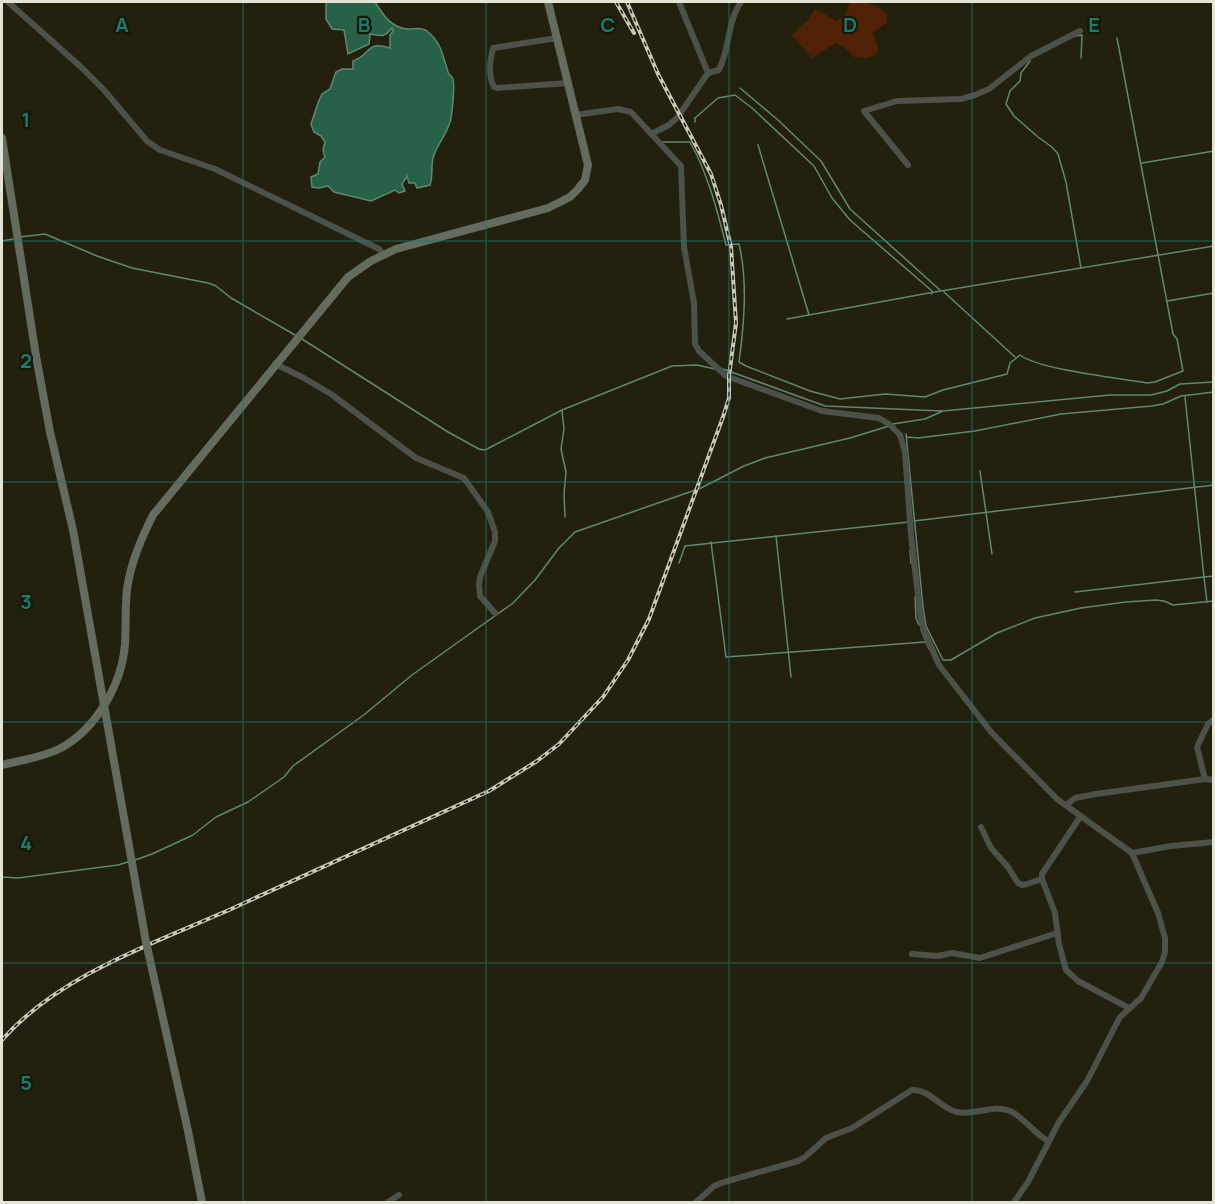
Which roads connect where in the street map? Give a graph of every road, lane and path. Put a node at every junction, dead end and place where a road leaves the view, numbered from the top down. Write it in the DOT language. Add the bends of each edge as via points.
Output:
graph roads {
  1 [pos="8,2"];
  2 [pos="548,2"];
  3 [pos="679,2"];
  4 [pos="741,2"];
  5 [pos="1080,31"];
  6 [pos="557,38"];
  7 [pos="708,73"];
  8 [pos="568,83"];
  9 [pos="575,115"];
  10 [pos="651,134"];
  11 [pos="2,138"];
  12 [pos="908,165"];
  13 [pos="383,254"];
  14 [pos="275,364"];
  15 [pos="495,613"];
  16 [pos="104,705"];
  17 [pos="1214,719"];
  18 [pos="2,765"];
  19 [pos="1205,779"];
  20 [pos="1214,780"];
  21 [pos="1065,805"];
  22 [pos="1080,817"];
  23 [pos="981,827"];
  24 [pos="1214,842"];
  25 [pos="1132,853"];
  26 [pos="1042,879"];
  27 [pos="1058,933"];
  28 [pos="912,954"];
  29 [pos="1129,1008"];
  30 [pos="1048,1141"];
  31 [pos="399,1195"];
  32 [pos="202,1203"];
  33 [pos="388,1203"];
  34 [pos="696,1203"];
  35 [pos="1014,1203"];
  1 -- 13 [label="street" via="80,66 147,141 160,150 215,169"];
  2 -- 6 [label="main road"];
  3 -- 7 [label="street"];
  4 -- 7 [label="street" via="733,16 719,70"];
  5 -- 12 [label="street" via="1031,56 989,89 975,95 897,101 864,111"];
  6 -- 8 [label="main road"];
  6 -- 8 [label="street" via="493,48 491,81 497,88"];
  7 -- 10 [label="street" via="677,118"];
  8 -- 9 [label="main road"];
  9 -- 10 [label="street" via="618,109 631,112"];
  9 -- 13 [label="main road" via="588,165 585,180 570,197 534,213"];
  10 -- 21 [label="street" via="681,166 684,247 699,351 726,376 822,411 879,418 900,435 905,452 920,614 939,665 991,732"];
  11 -- 16 [label="main road" via="50,432 73,530"];
  13 -- 14 [label="main road" via="348,277"];
  14 -- 15 [label="street" via="331,394 416,458 464,478 488,512 495,532 479,584 480,596"];
  14 -- 16 [label="main road" via="153,515 133,562 121,668"];
  16 -- 18 [label="main road" via="91,724 68,744 41,756"];
  16 -- 32 [label="main road, bridge" via="146,942"];
  17 -- 19 [label="street" via="1197,747"];
  19 -- 20 [label="street"];
  19 -- 21 [label="street" via="1096,794 1075,798"];
  21 -- 22 [label="street"];
  22 -- 25 [label="street"];
  22 -- 26 [label="street"];
  23 -- 26 [label="street" via="991,848 1018,883"];
  24 -- 25 [label="street"];
  25 -- 29 [label="street" via="1158,913 1165,952 1141,998"];
  26 -- 27 [label="street"];
  27 -- 28 [label="street" via="980,958 952,953"];
  27 -- 29 [label="street" via="1063,962 1072,977"];
  29 -- 30 [label="street" via="1120,1017 1087,1081"];
  30 -- 34 [label="street" via="1011,1112 996,1108 957,1112 926,1093 912,1090 852,1128 826,1138 798,1161 721,1183"];
  30 -- 35 [label="street"];
  31 -- 33 [label="street"];
}
